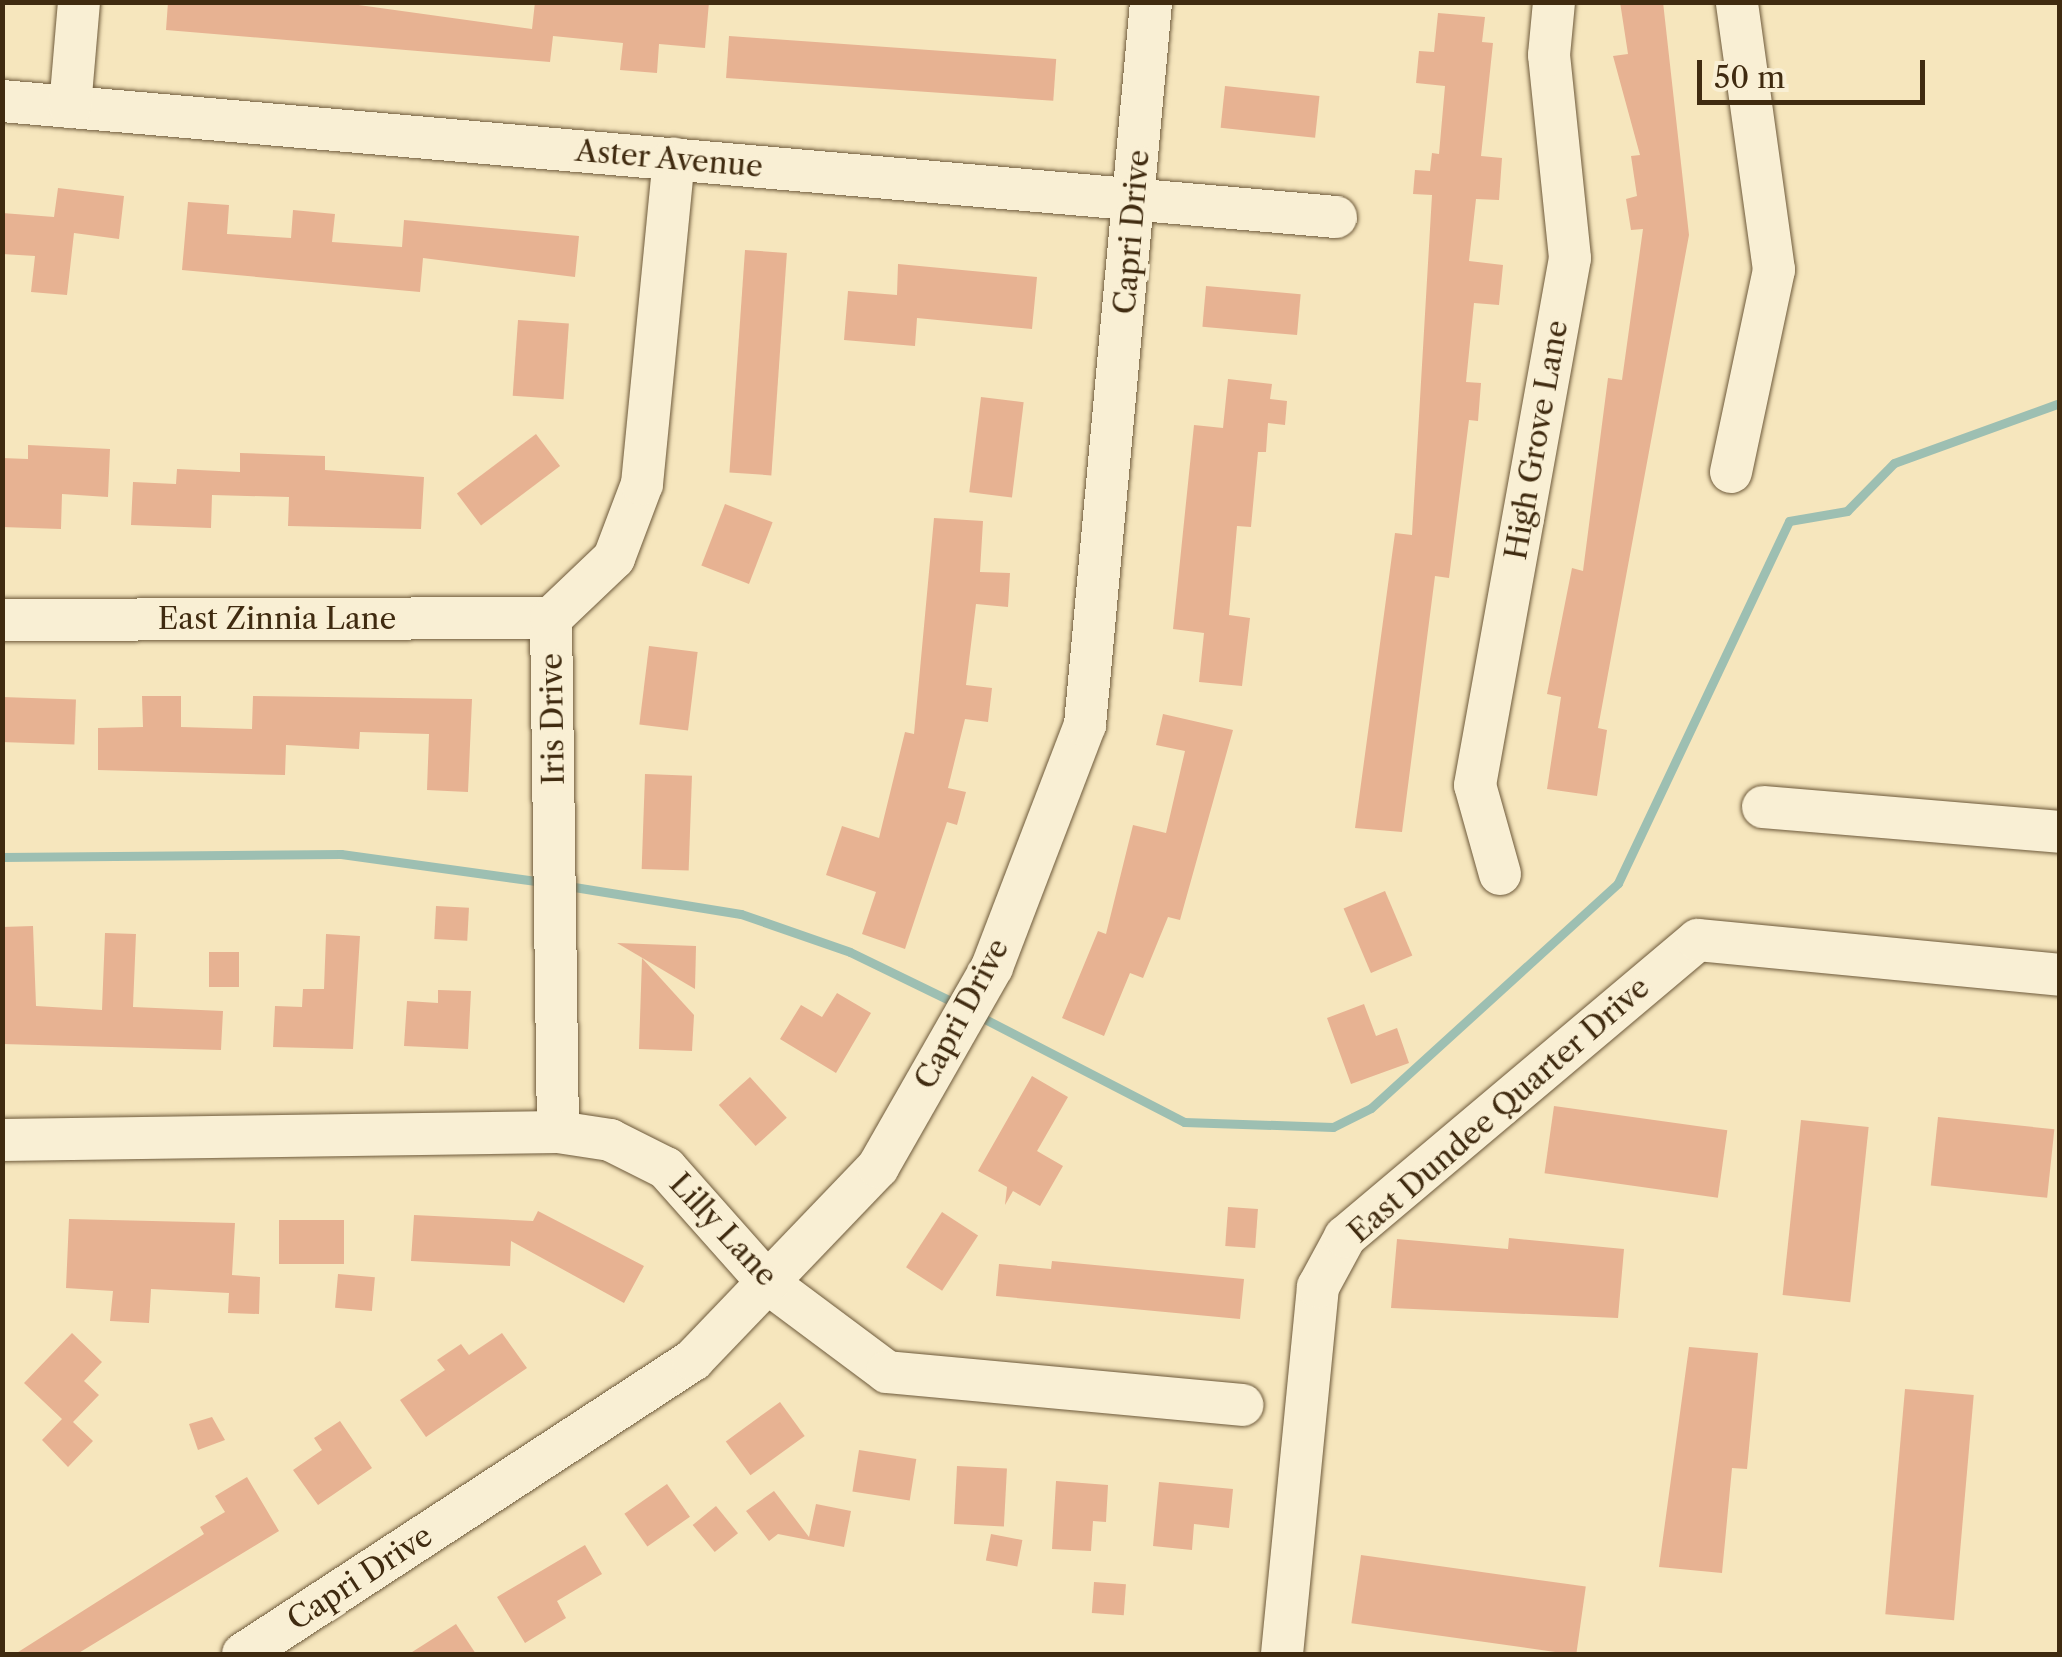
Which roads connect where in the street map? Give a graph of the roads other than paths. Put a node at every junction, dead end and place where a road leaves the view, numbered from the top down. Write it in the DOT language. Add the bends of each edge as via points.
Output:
graph roads {
  1 [pos="79,2"];
  2 [pos="1151,2"];
  3 [pos="1554,2"];
  4 [pos="1737,2"];
  5 [pos="2,101"];
  6 [pos="70,107"];
  7 [pos="674,160"];
  8 [pos="1136,199"];
  9 [pos="1336,217"];
  10 [pos="1731,472"];
  11 [pos="551,618"];
  12 [pos="2,620"];
  13 [pos="1763,807"];
  14 [pos="2060,832"];
  15 [pos="1500,874"];
  16 [pos="2060,975"];
  17 [pos="558,1132"];
  18 [pos="2,1140"];
  19 [pos="769,1284"];
  20 [pos="1242,1406"];
  21 [pos="242,1654"];
  22 [pos="1282,1654"];
  1 -- 6 [label="street"];
  2 -- 8 [label="street, Capri Drive"];
  3 -- 15 [label="street, High Grove Lane" via="1548,55 1570,258 1475,785"];
  4 -- 10 [label="street" via="1774,270"];
  5 -- 6 [label="street, Aster Avenue"];
  6 -- 7 [label="street, Aster Avenue"];
  7 -- 8 [label="street, Aster Avenue"];
  7 -- 11 [label="street, Iris Drive" via="642,484 614,558"];
  8 -- 9 [label="street, Aster Avenue"];
  8 -- 19 [label="street, Capri Drive" via="1085,725 992,967 878,1167"];
  11 -- 12 [label="street, East Zinnia Lane"];
  11 -- 17 [label="street, Iris Drive"];
  13 -- 14 [label="street"];
  16 -- 22 [label="street, East Dundee Quarter Drive" via="1698,940 1344,1237 1318,1287"];
  17 -- 18 [label="street, Lilly Lane"];
  17 -- 19 [label="street, Lilly Lane" via="610,1140 666,1168"];
  19 -- 20 [label="street, Lilly Lane" via="887,1372"];
  19 -- 21 [label="street, Capri Drive" via="694,1360"];
}
